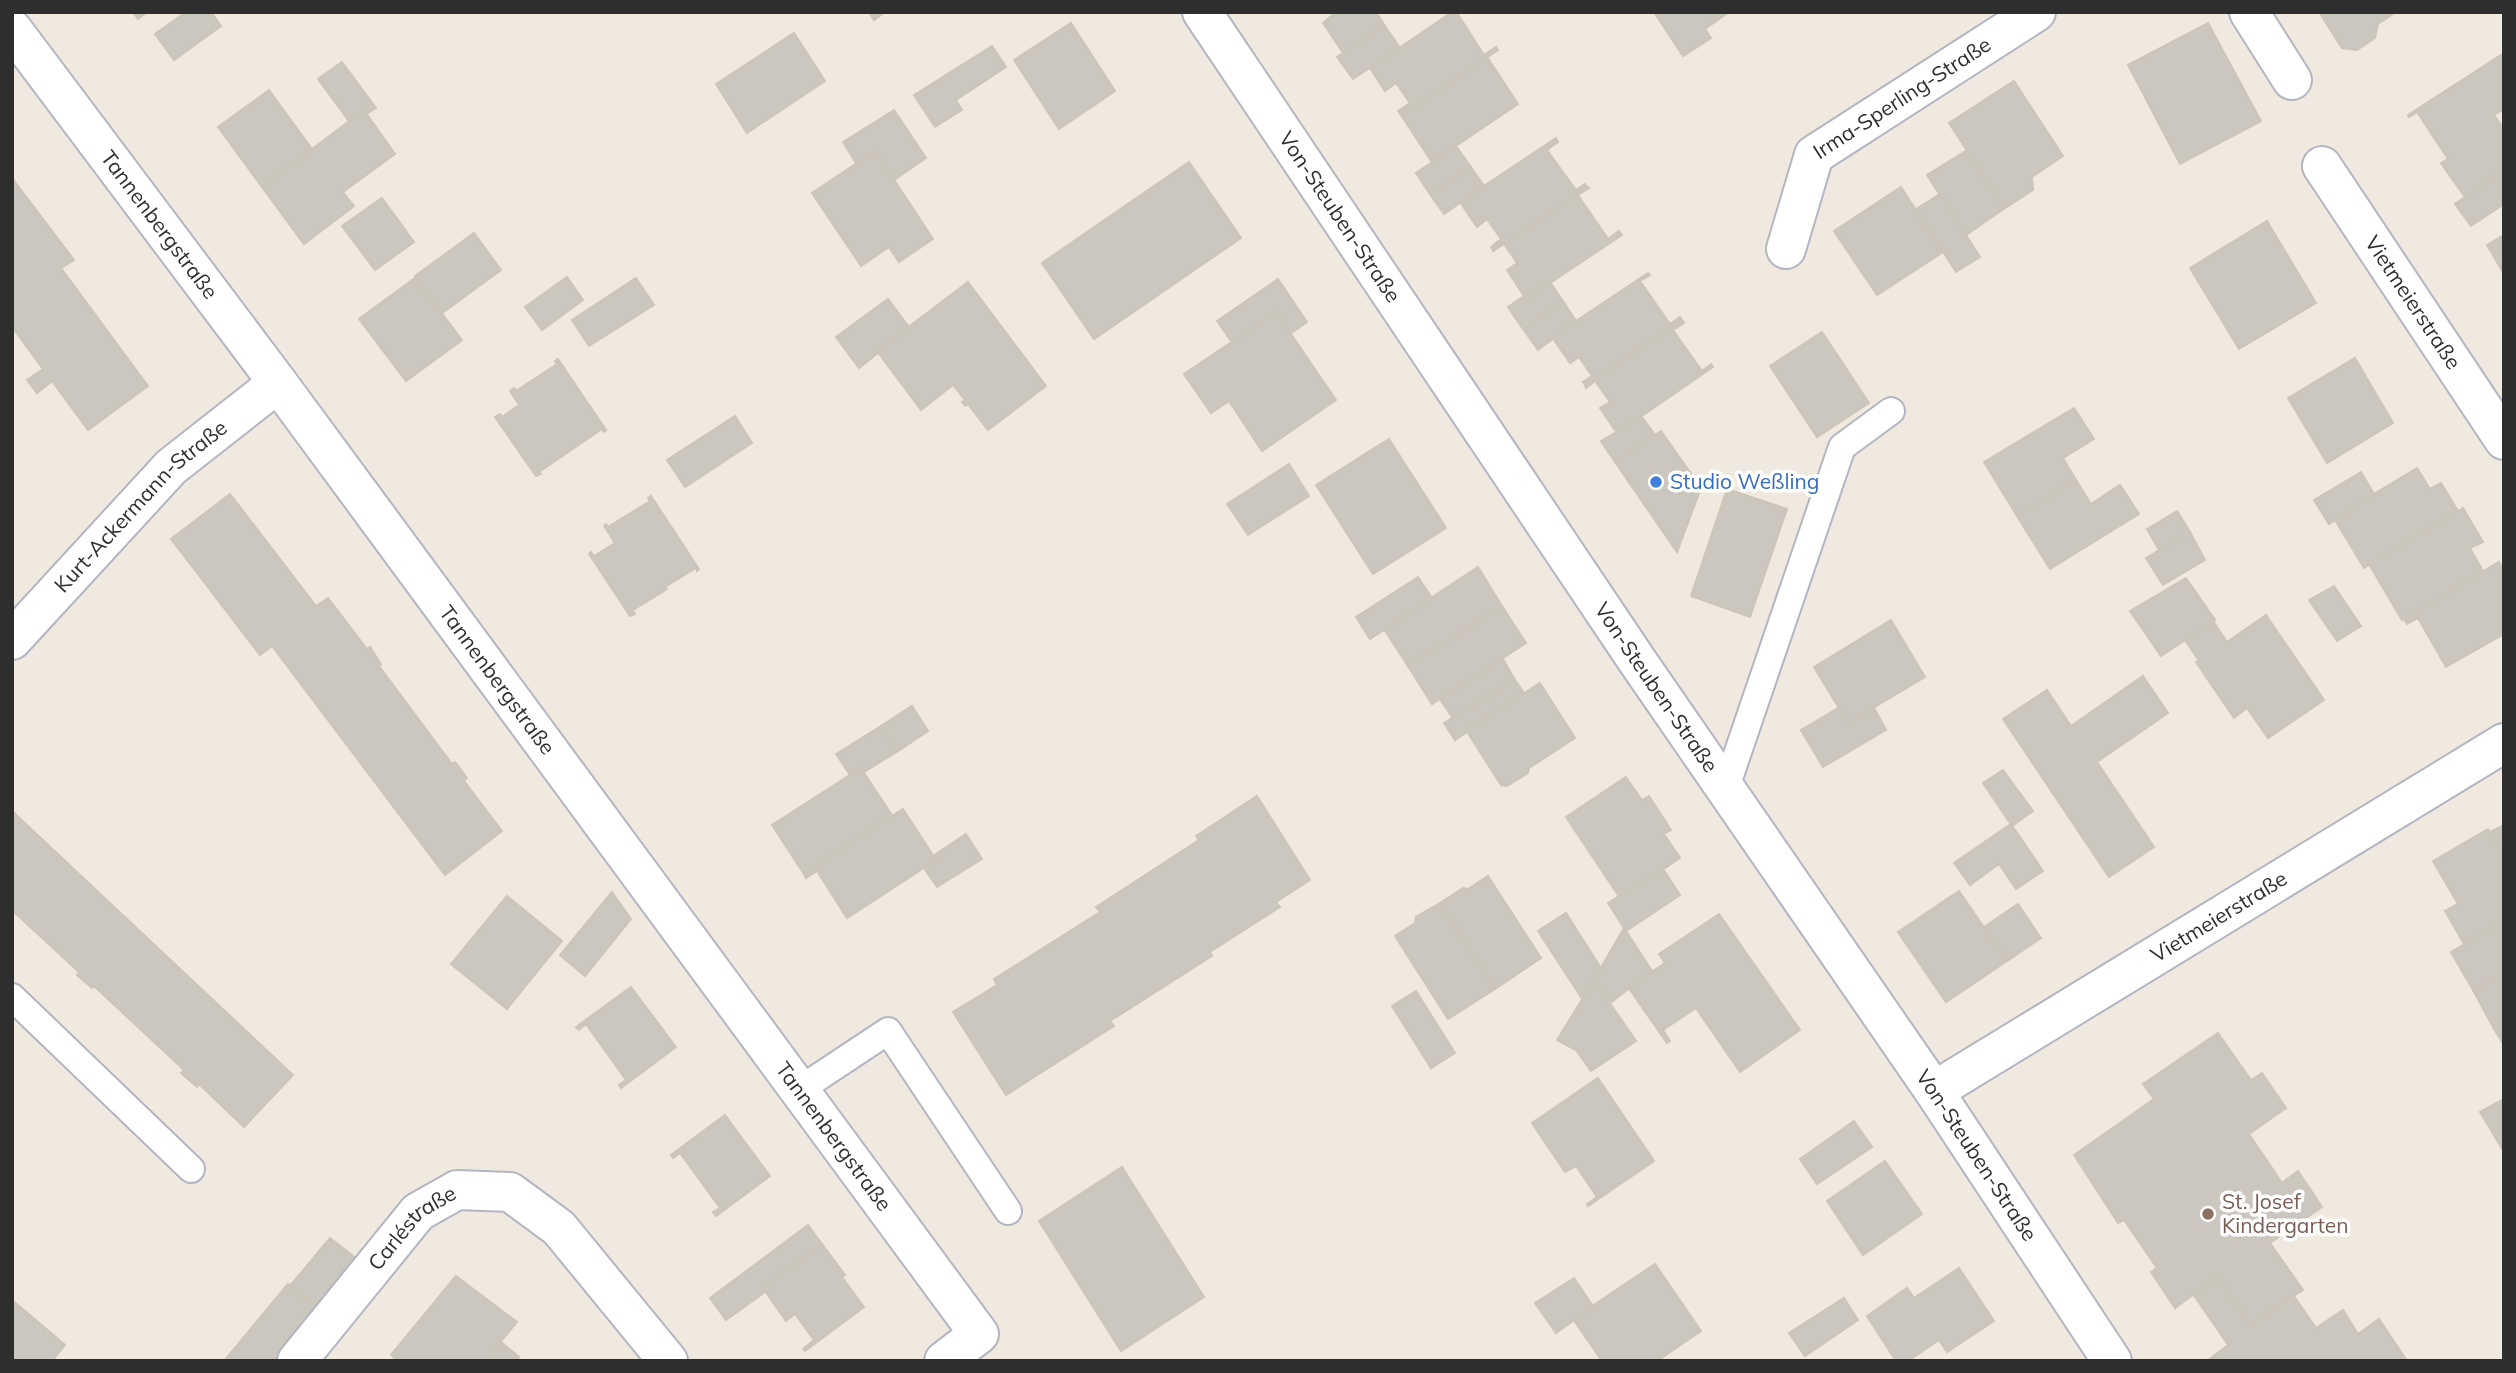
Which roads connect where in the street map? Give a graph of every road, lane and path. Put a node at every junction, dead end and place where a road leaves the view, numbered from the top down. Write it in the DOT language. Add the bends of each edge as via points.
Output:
graph roads {
  1 [pos="1202,12"];
  2 [pos="2036,12"];
  3 [pos="2249,12"];
  4 [pos="12,29"];
  5 [pos="2292,80"];
  6 [pos="2322,166"];
  7 [pos="1786,249"];
  8 [pos="278,383"];
  9 [pos="1891,411"];
  10 [pos="2504,440"];
  11 [pos="12,640"];
  12 [pos="2504,743"];
  13 [pos="1726,787"];
  14 [pos="12,997"];
  15 [pos="799,1090"];
  16 [pos="1934,1091"];
  17 [pos="191,1169"];
  18 [pos="1008,1211"];
  19 [pos="297,1361"];
  20 [pos="668,1361"];
  21 [pos="944,1361"];
  22 [pos="2112,1361"];
  1 -- 13 [label="street, Von-Steuben-Straße"];
  2 -- 7 [label="street, Irma-Sperling-Straße" via="1814,155"];
  3 -- 5 [label="street"];
  4 -- 8 [label="street, Tannenbergstraße"];
  6 -- 10 [label="street, Vietmeierstraße"];
  8 -- 11 [label="street, Kurt-Ackermann-Straße" via="171,467"];
  8 -- 15 [label="street, Tannenbergstraße"];
  9 -- 13 [label="lane" via="1842,447"];
  12 -- 16 [label="street, Vietmeierstraße"];
  13 -- 16 [label="street, Von-Steuben-Straße"];
  14 -- 17 [label="lane"];
  15 -- 18 [label="lane" via="888,1031"];
  15 -- 21 [label="street, Tannenbergstraße" via="979,1334"];
  16 -- 22 [label="street, Von-Steuben-Straße"];
  19 -- 20 [label="street, Carléstraße" via="418,1212 457,1190 510,1192 559,1228"];
}
